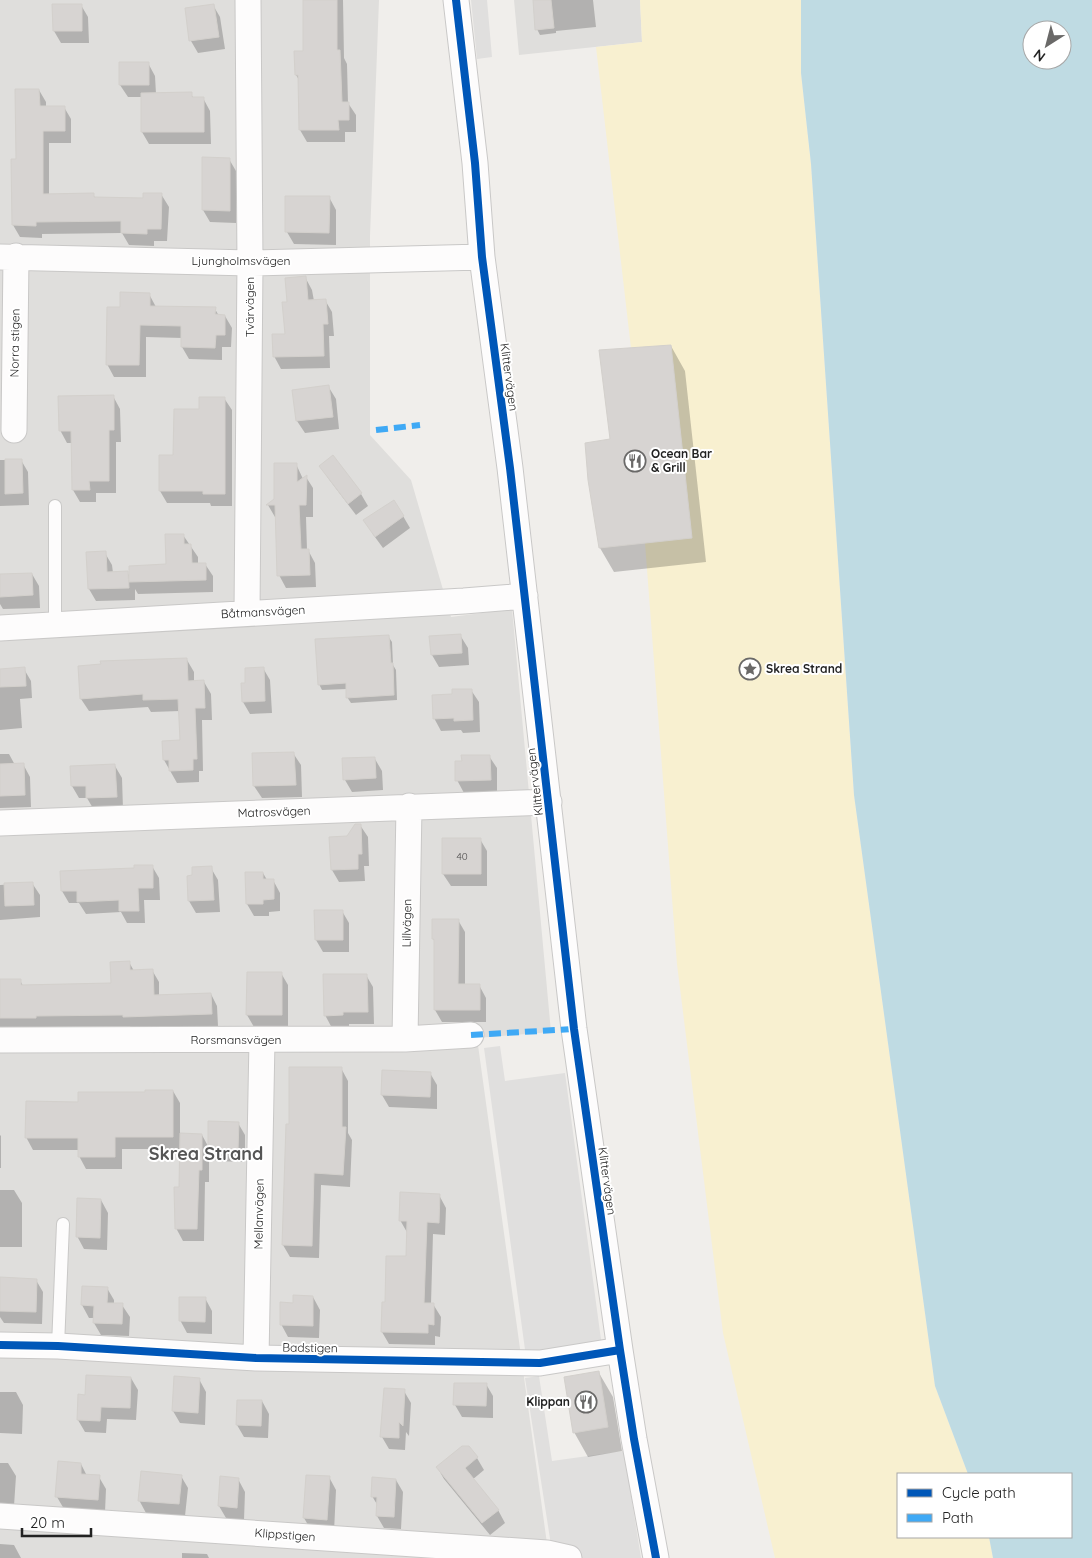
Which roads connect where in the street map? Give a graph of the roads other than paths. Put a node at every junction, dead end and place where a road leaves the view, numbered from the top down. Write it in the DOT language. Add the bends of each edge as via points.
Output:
graph roads {
  1 [pos="248,0"];
  2 [pos="456,0"];
  3 [pos="8,257"];
  4 [pos="482,257"];
  5 [pos="250,263"];
  6 [pos="14,430"];
  7 [pos="55,506"];
  8 [pos="525,596"];
  9 [pos="247,613"];
  10 [pos="55,624"];
  11 [pos="0,628"];
  12 [pos="548,802"];
  13 [pos="409,806"];
  14 [pos="0,823"];
  15 [pos="471,1035"];
  16 [pos="405,1039"];
  17 [pos="0,1040"];
  18 [pos="262,1040"];
  19 [pos="63,1224"];
  20 [pos="0,1344"];
  21 [pos="58,1346"];
  22 [pos="620,1350"];
  23 [pos="256,1358"];
  24 [pos="0,1516"];
  25 [pos="569,1558"];
  26 [pos="656,1558"];
  1 -- 5 [label="street, Tvärvägen"];
  2 -- 4 [label="street, Klittervägen"];
  3 -- 5 [label="street, Ljungholmsvägen"];
  3 -- 6 [label="street, Norra stigen"];
  4 -- 5 [label="street, Ljungholmsvägen"];
  4 -- 8 [label="street, Klittervägen"];
  5 -- 9 [label="street, Tvärvägen"];
  7 -- 10 [label="lane"];
  8 -- 9 [label="street, Båtmansvägen"];
  8 -- 12 [label="street, Klittervägen"];
  9 -- 10 [label="street, Båtmansvägen"];
  10 -- 11 [label="street, Båtmansvägen"];
  12 -- 13 [label="street, Matrosvägen"];
  12 -- 22 [label="street, Klittervägen" via="574,1029"];
  13 -- 14 [label="street, Matrosvägen"];
  13 -- 16 [label="street, Lillvägen"];
  15 -- 16 [label="street, Rorsmansvägen"];
  16 -- 18 [label="street, Rorsmansvägen"];
  17 -- 18 [label="street, Rorsmansvägen"];
  18 -- 23 [label="street, Mellanvägen"];
  19 -- 21 [label="lane"];
  20 -- 21 [label="street, Badstigen"];
  21 -- 23 [label="street, Badstigen"];
  22 -- 23 [label="street, Badstigen" via="540,1363"];
  22 -- 26 [label="street, Klittervägen"];
  24 -- 25 [label="street, Klippstigen" via="547,1552"];
}
